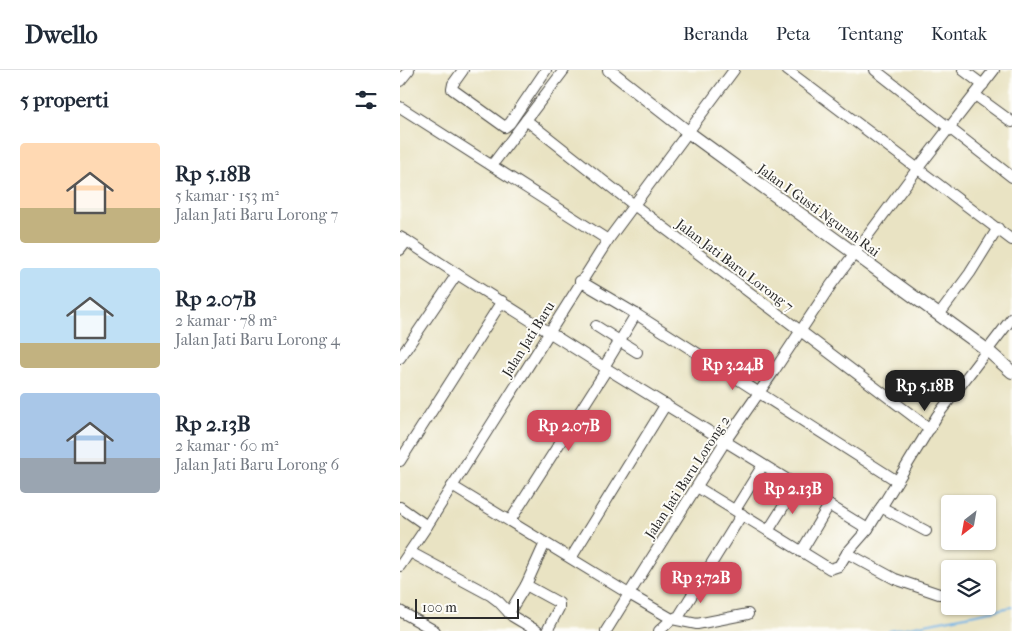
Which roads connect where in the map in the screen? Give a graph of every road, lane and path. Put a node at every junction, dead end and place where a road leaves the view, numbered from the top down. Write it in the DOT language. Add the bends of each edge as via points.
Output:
graph roads {
  1 [pos="409,70"];
  2 [pos="463,70"];
  3 [pos="546,70"];
  4 [pos="564,70"];
  5 [pos="610,70"];
  6 [pos="734,70"];
  7 [pos="787,70"];
  8 [pos="875,70"];
  9 [pos="963,70"];
  10 [pos="994,70"];
  11 [pos="400,82"];
  12 [pos="983,85"];
  13 [pos="975,95"];
  14 [pos="400,107"];
  15 [pos="526,120"];
  16 [pos="1012,122"];
  17 [pos="950,127"];
  18 [pos="688,132"];
  19 [pos="492,165"];
  20 [pos="918,168"];
  21 [pos="1012,177"];
  22 [pos="634,205"];
  23 [pos="998,228"];
  24 [pos="404,239"];
  25 [pos="608,240"];
  26 [pos="1012,240"];
  27 [pos="400,250"];
  28 [pos="853,254"];
  29 [pos="457,274"];
  30 [pos="580,282"];
  31 [pos="502,301"];
  32 [pos="636,314"];
  33 [pos="939,316"];
  34 [pos="1012,318"];
  35 [pos="596,326"];
  36 [pos="800,331"];
  37 [pos="549,332"];
  38 [pos="620,341"];
  39 [pos="987,350"];
  40 [pos="637,352"];
  41 [pos="400,358"];
  42 [pos="605,368"];
  43 [pos="1012,372"];
  44 [pos="759,392"];
  45 [pos="666,404"];
  46 [pos="930,429"];
  47 [pos="726,440"];
  48 [pos="400,462"];
  49 [pos="763,464"];
  50 [pos="898,481"];
  51 [pos="797,485"];
  52 [pos="452,486"];
  53 [pos="697,487"];
  54 [pos="829,505"];
  55 [pos="400,507"];
  56 [pos="881,507"];
  57 [pos="738,512"];
  58 [pos="510,521"];
  59 [pos="427,526"];
  60 [pos="868,528"];
  61 [pos="768,531"];
  62 [pos="926,531"];
  63 [pos="545,542"];
  64 [pos="410,552"];
  65 [pos="801,552"];
  66 [pos="848,553"];
  67 [pos="571,558"];
  68 [pos="400,566"];
  69 [pos="526,584"];
  70 [pos="629,594"];
  71 [pos="940,594"];
  72 [pos="400,611"];
  73 [pos="509,613"];
  74 [pos="748,614"];
  75 [pos="672,619"];
  76 [pos="435,631"];
  77 [pos="537,631"];
  78 [pos="548,631"];
  79 [pos="606,631"];
  80 [pos="659,631"];
  1 -- 11 [label="street"];
  2 -- 3 [label="street" via="452,89 505,127"];
  4 -- 15 [label="street"];
  5 -- 18 [label="main road, Jalan I Gusti Ngurah Rai"];
  6 -- 18 [label="street, Jalan Jati Baru"];
  7 -- 20 [label="street"];
  8 -- 17 [label="street"];
  9 -- 12 [label="street"];
  10 -- 12 [label="street, Jalan Jati Baru Lorong 2"];
  12 -- 13 [label="street, Jalan Jati Baru Lorong 2"];
  13 -- 16 [label="street"];
  13 -- 17 [label="street, Jalan Jati Baru Lorong 2"];
  14 -- 19 [label="street"];
  15 -- 19 [label="street"];
  15 -- 22 [label="street, Jalan Jati Baru Lorong 7"];
  17 -- 20 [label="street, Jalan Jati Baru Lorong 2"];
  17 -- 21 [label="street"];
  18 -- 22 [label="street, Jalan Jati Baru"];
  18 -- 28 [label="main road, Jalan I Gusti Ngurah Rai"];
  19 -- 25 [label="street"];
  20 -- 23 [label="street"];
  20 -- 28 [label="street, Jalan Jati Baru Lorong 2"];
  22 -- 25 [label="street, Jalan Jati Baru"];
  22 -- 36 [label="street, Jalan Jati Baru Lorong 7"];
  23 -- 26 [label="street"];
  23 -- 33 [label="street"];
  24 -- 27 [label="street"];
  24 -- 29 [label="street"];
  25 -- 30 [label="street, Jalan Jati Baru"];
  28 -- 33 [label="main road, Jalan I Gusti Ngurah Rai"];
  28 -- 36 [label="street, Jalan Jati Baru Lorong 2"];
  29 -- 31 [label="street"];
  29 -- 41 [label="street"];
  30 -- 32 [label="street"];
  30 -- 37 [label="street, Jalan Jati Baru"];
  31 -- 37 [label="street"];
  31 -- 48 [label="street"];
  32 -- 38 [label="street"];
  32 -- 44 [label="street"];
  33 -- 39 [label="main road, Jalan I Gusti Ngurah Rai"];
  34 -- 39 [label="street"];
  35 -- 38 [label="street"];
  36 -- 44 [label="street, Jalan Jati Baru Lorong 2"];
  36 -- 46 [label="street, Jalan Jati Baru Lorong 7"];
  37 -- 42 [label="street"];
  37 -- 52 [label="street, Jalan Jati Baru"];
  38 -- 40 [label="street"];
  38 -- 42 [label="street"];
  39 -- 43 [label="main road, Jalan I Gusti Ngurah Rai"];
  39 -- 46 [label="street"];
  42 -- 45 [label="street"];
  42 -- 58 [label="street"];
  44 -- 47 [label="street, Jalan Jati Baru Lorong 2"];
  44 -- 50 [label="street"];
  45 -- 47 [label="street"];
  45 -- 67 [label="street"];
  46 -- 50 [label="street"];
  47 -- 49 [label="street"];
  47 -- 53 [label="street, Jalan Jati Baru Lorong 2"];
  49 -- 51 [label="street"];
  49 -- 57 [label="street"];
  50 -- 56 [label="street"];
  51 -- 54 [label="street"];
  51 -- 61 [label="street"];
  52 -- 58 [label="street"];
  52 -- 59 [label="street, Jalan Jati Baru"];
  53 -- 57 [label="street"];
  53 -- 70 [label="street, Jalan Jati Baru Lorong 2"];
  54 -- 60 [label="street"];
  54 -- 65 [label="street"];
  55 -- 59 [label="street"];
  56 -- 60 [label="street"];
  56 -- 62 [label="street"];
  57 -- 61 [label="street"];
  57 -- 75 [label="street" via="681,614"];
  58 -- 63 [label="street"];
  59 -- 64 [label="street, Jalan Jati Baru"];
  60 -- 66 [label="street"];
  61 -- 65 [label="street"];
  63 -- 67 [label="street"];
  63 -- 69 [label="street"];
  64 -- 68 [label="street, Jalan Jati Baru"];
  64 -- 73 [label="street" via="490,595"];
  65 -- 66 [label="street" via="830,569 836,569"];
  66 -- 71 [label="street" via="895,579"];
  67 -- 70 [label="street"];
  69 -- 73 [label="street"];
  69 -- 78 [label="street" via="559,603"];
  70 -- 75 [label="street"];
  70 -- 79 [label="street, Jalan Jati Baru Lorong 2"];
  72 -- 76 [label="street"];
  73 -- 77 [label="street"];
  74 -- 75 [label="street" via="697,624"];
  75 -- 80 [label="street"];
}
